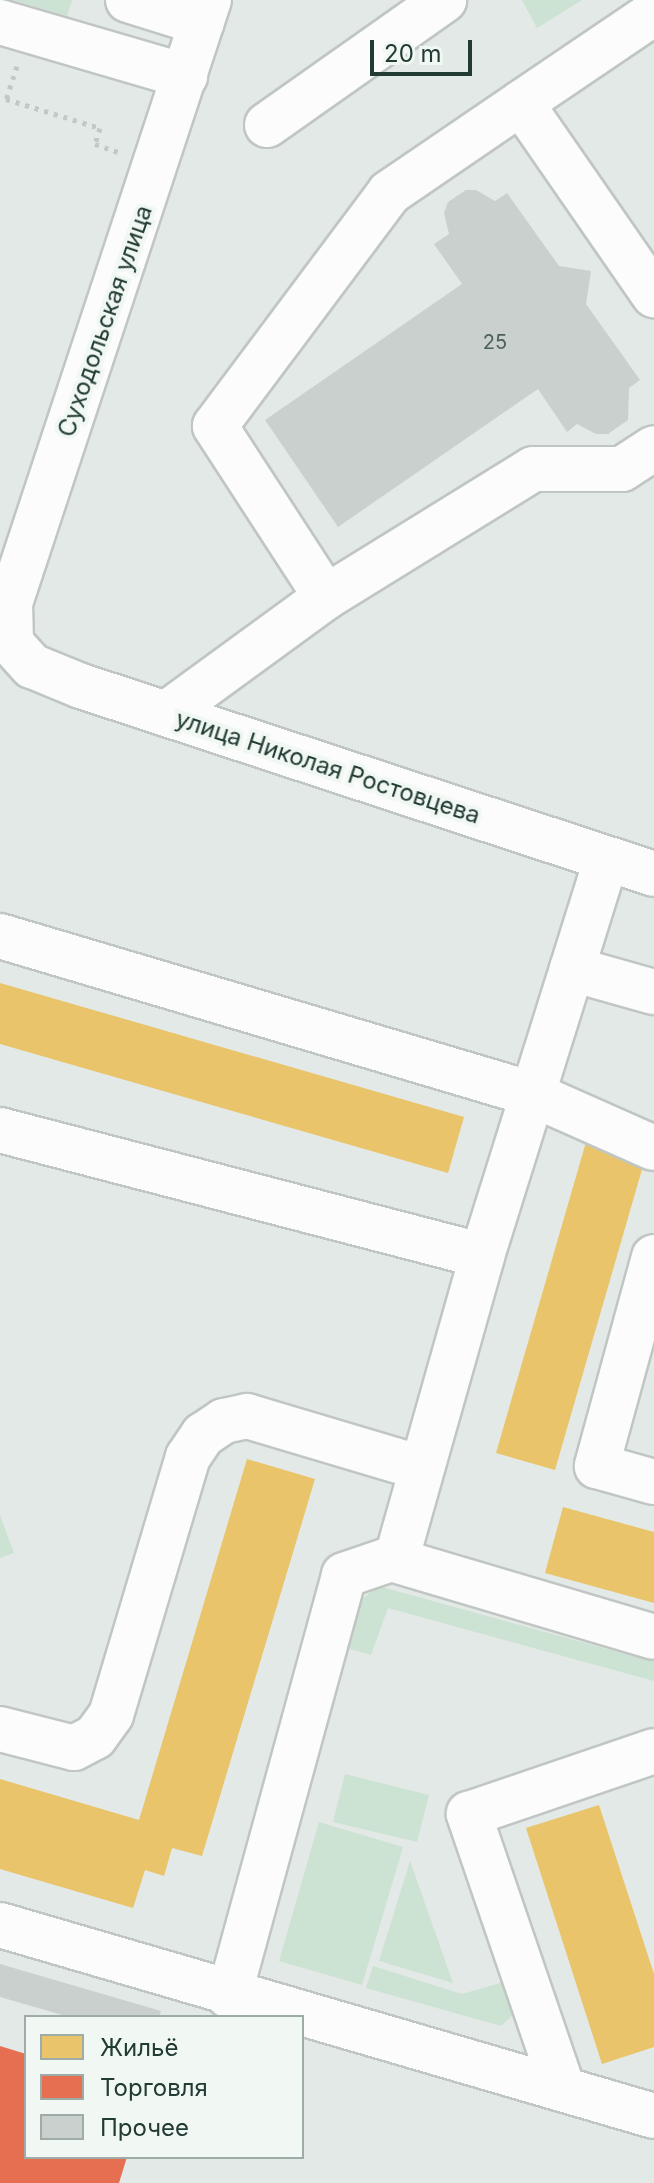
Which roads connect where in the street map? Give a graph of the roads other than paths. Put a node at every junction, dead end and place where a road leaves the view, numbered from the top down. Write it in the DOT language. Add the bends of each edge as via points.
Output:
graph roads {
  1 [pos="128,0"];
  2 [pos="444,0"];
  3 [pos="205,11"];
  4 [pos="654,13"];
  5 [pos="0,22"];
  6 [pos="185,76"];
  7 [pos="521,103"];
  8 [pos="267,125"];
  9 [pos="654,295"];
  10 [pos="654,448"];
  11 [pos="326,597"];
  12 [pos="5,646"];
  13 [pos="167,713"];
  14 [pos="606,860"];
  15 [pos="654,874"];
  16 [pos="0,936"];
  17 [pos="572,969"];
  18 [pos="654,992"];
  19 [pos="532,1094"];
  20 [pos="0,1130"];
  21 [pos="654,1148"];
  22 [pos="482,1256"];
  23 [pos="654,1257"];
  24 [pos="421,1468"];
  25 [pos="654,1482"];
  26 [pos="391,1559"];
  27 [pos="654,1637"];
  28 [pos="0,1729"];
  29 [pos="651,1761"];
  30 [pos="0,1925"];
  31 [pos="229,1996"];
  32 [pos="297,2015"];
  33 [pos="304,2017"];
  34 [pos="563,2089"];
  35 [pos="654,2116"];
  1 -- 3 [label="street"];
  2 -- 8 [label="street"];
  3 -- 6 [label="street, Суходольская улица"];
  4 -- 7 [label="street"];
  5 -- 6 [label="street"];
  6 -- 12 [label="street, Суходольская улица" via="10,603"];
  7 -- 9 [label="street"];
  7 -- 11 [label="street" via="389,193 215,426"];
  10 -- 11 [label="street" via="622,469 533,469"];
  11 -- 13 [label="street"];
  12 -- 13 [label="street, улица Николая Ростовцева" via="32,666"];
  13 -- 14 [label="street, улица Николая Ростовцева"];
  14 -- 15 [label="street, улица Николая Ростовцева"];
  14 -- 17 [label="street"];
  16 -- 19 [label="street"];
  17 -- 18 [label="street"];
  17 -- 19 [label="street"];
  19 -- 21 [label="street"];
  19 -- 22 [label="street"];
  20 -- 22 [label="street"];
  22 -- 24 [label="street"];
  23 -- 25 [label="street" via="597,1466"];
  24 -- 26 [label="street" via="397,1557"];
  24 -- 28 [label="street" via="247,1416 224,1421 203,1435 188,1457 111,1715 95,1737 74,1748"];
  26 -- 27 [label="street"];
  26 -- 31 [label="street" via="344,1575"];
  29 -- 34 [label="street" via="469,1814"];
  30 -- 31 [label="street"];
  31 -- 32 [label="street"];
  33 -- 34 [label="street"];
  34 -- 35 [label="street"];
}
